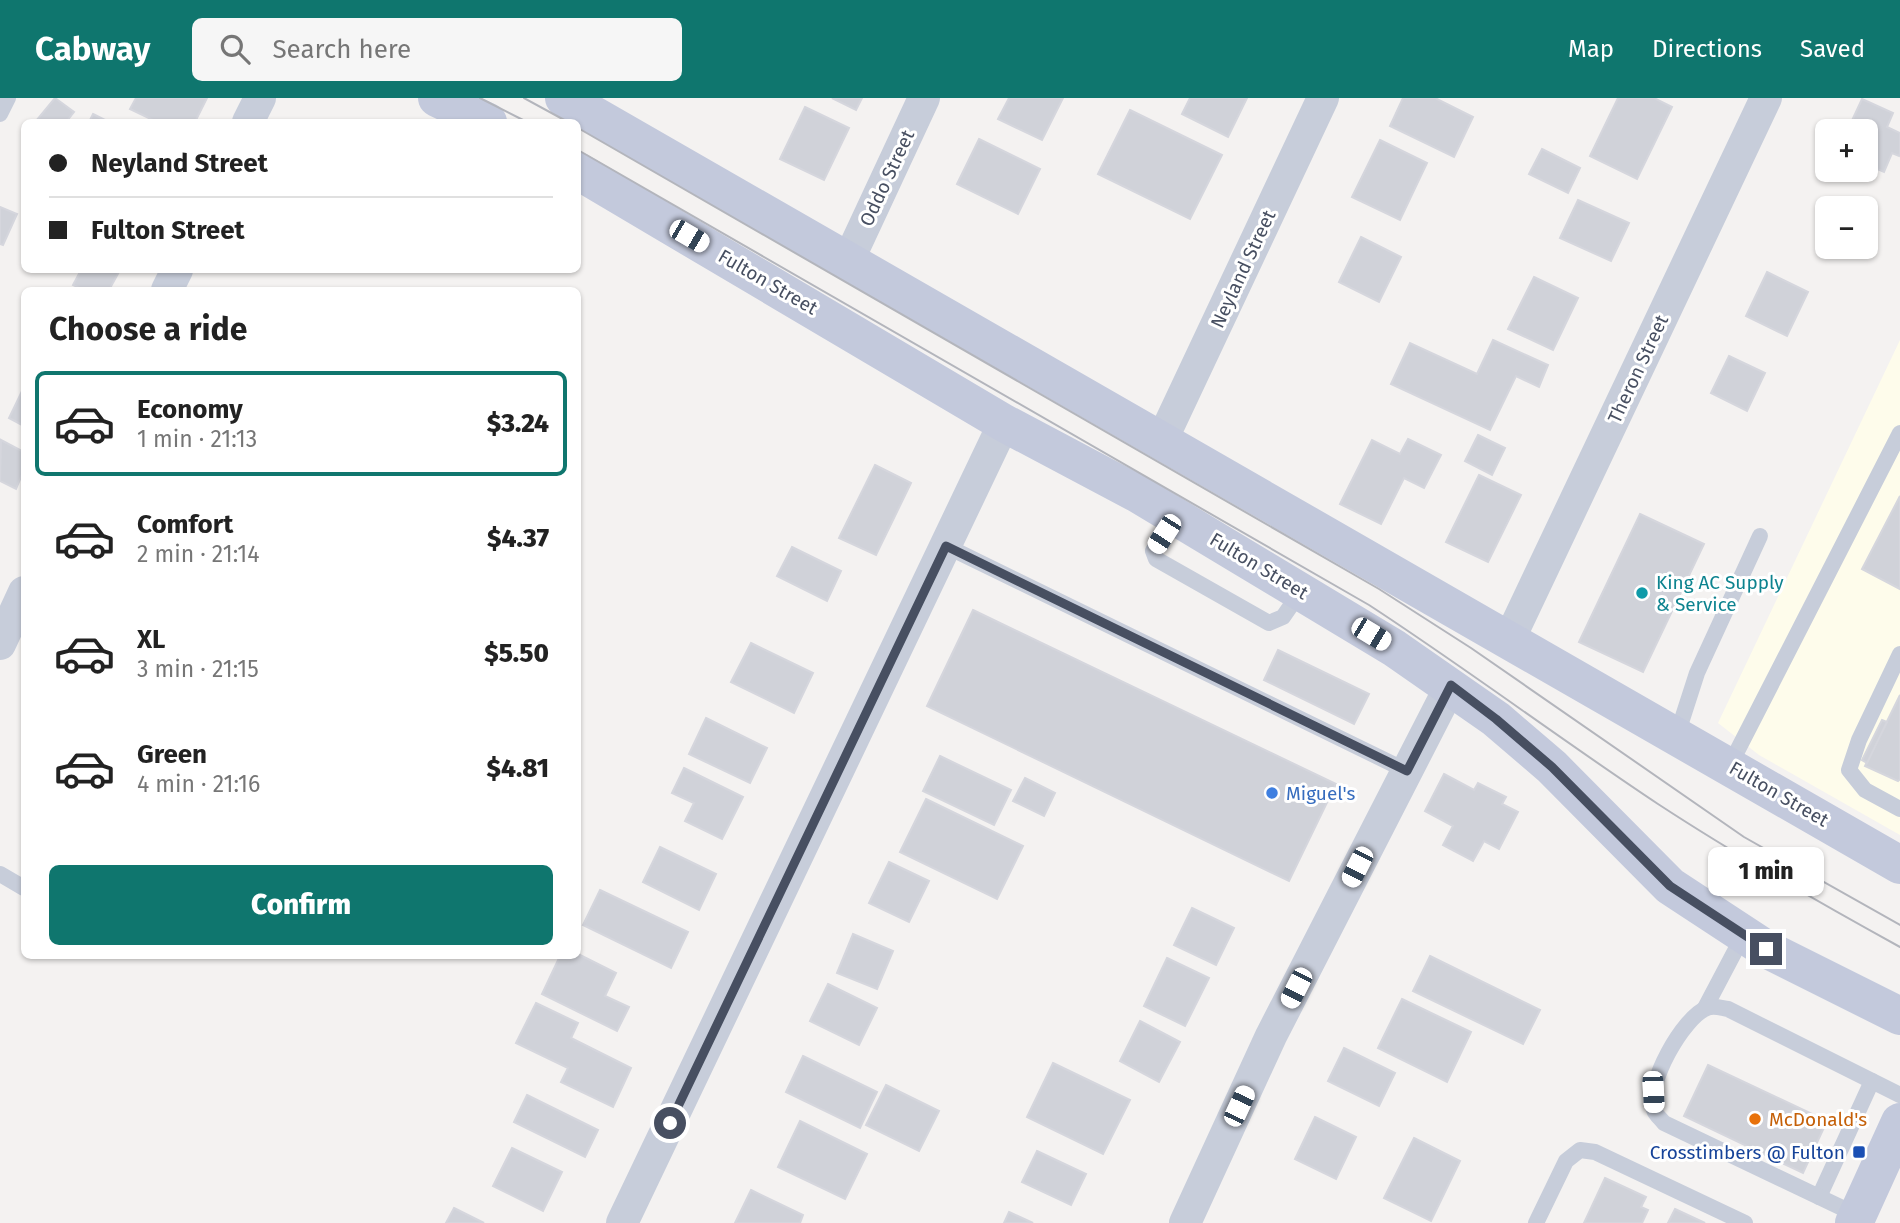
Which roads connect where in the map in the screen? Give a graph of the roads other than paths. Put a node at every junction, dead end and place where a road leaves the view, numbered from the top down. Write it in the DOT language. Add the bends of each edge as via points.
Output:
graph roads {
  1 [pos="8,98"];
  2 [pos="260,98"];
  3 [pos="437,98"];
  4 [pos="564,98"];
  5 [pos="925,98"];
  6 [pos="1323,98"];
  7 [pos="1766,98"];
  8 [pos="0,114"];
  9 [pos="250,119"];
  10 [pos="482,119"];
  11 [pos="581,173"];
  12 [pos="849,259"];
  13 [pos="1004,424"];
  14 [pos="1900,433"];
  15 [pos="1162,440"];
  16 [pos="1760,536"];
  17 [pos="946,546"];
  18 [pos="21,598"];
  19 [pos="1509,640"];
  20 [pos="0,644"];
  21 [pos="1900,654"];
  22 [pos="1451,685"];
  23 [pos="1677,735"];
  24 [pos="1730,765"];
  25 [pos="1407,771"];
  26 [pos="1900,809"];
  27 [pos="1900,865"];
  28 [pos="0,874"];
  29 [pos="21,886"];
  30 [pos="1744,934"];
  31 [pos="1705,1008"];
  32 [pos="1900,1016"];
  33 [pos="1872,1081"];
  34 [pos="1900,1095"];
  35 [pos="1900,1122"];
  36 [pos="1819,1197"];
  37 [pos="1855,1219"];
  38 [pos="622,1223"];
  39 [pos="1185,1223"];
  40 [pos="1536,1223"];
  41 [pos="1745,1223"];
  1 -- 8 [label="lane"];
  2 -- 9 [label="street"];
  3 -- 10 [label="main road"];
  4 -- 12 [label="main road, Fulton Street"];
  5 -- 12 [label="street, Oddo Street"];
  6 -- 15 [label="street, Neyland Street"];
  7 -- 19 [label="street, Theron Street"];
  11 -- 13 [label="main road, Fulton Street"];
  12 -- 15 [label="main road, Fulton Street"];
  13 -- 17 [label="street"];
  13 -- 22 [label="main road, Fulton Street" via="1176,516"];
  14 -- 24 [label="lane"];
  15 -- 19 [label="main road, Fulton Street"];
  16 -- 23 [label="lane" via="1697,673"];
  17 -- 25 [label="lane"];
  17 -- 38 [label="street"];
  18 -- 20 [label="street"];
  19 -- 23 [label="main road, Fulton Street"];
  21 -- 26 [label="lane" via="1849,770 1865,790"];
  22 -- 25 [label="street"];
  22 -- 30 [label="main road, Fulton Street" via="1552,767 1670,886"];
  23 -- 24 [label="main road, Fulton Street"];
  24 -- 27 [label="main road, Fulton Street"];
  25 -- 39 [label="street" via="1271,1036"];
  28 -- 29 [label="lane"];
  30 -- 31 [label="lane"];
  30 -- 32 [label="main road, Fulton Street"];
  31 -- 33 [label="lane" via="1728,1009"];
  31 -- 36 [label="lane" via="1670,1047 1653,1092 1654,1110 1664,1123"];
  33 -- 34 [label="lane"];
  33 -- 36 [label="lane"];
  35 -- 37 [label="main road"];
  36 -- 37 [label="lane"];
  40 -- 41 [label="lane" via="1566,1161 1580,1150"];
}
